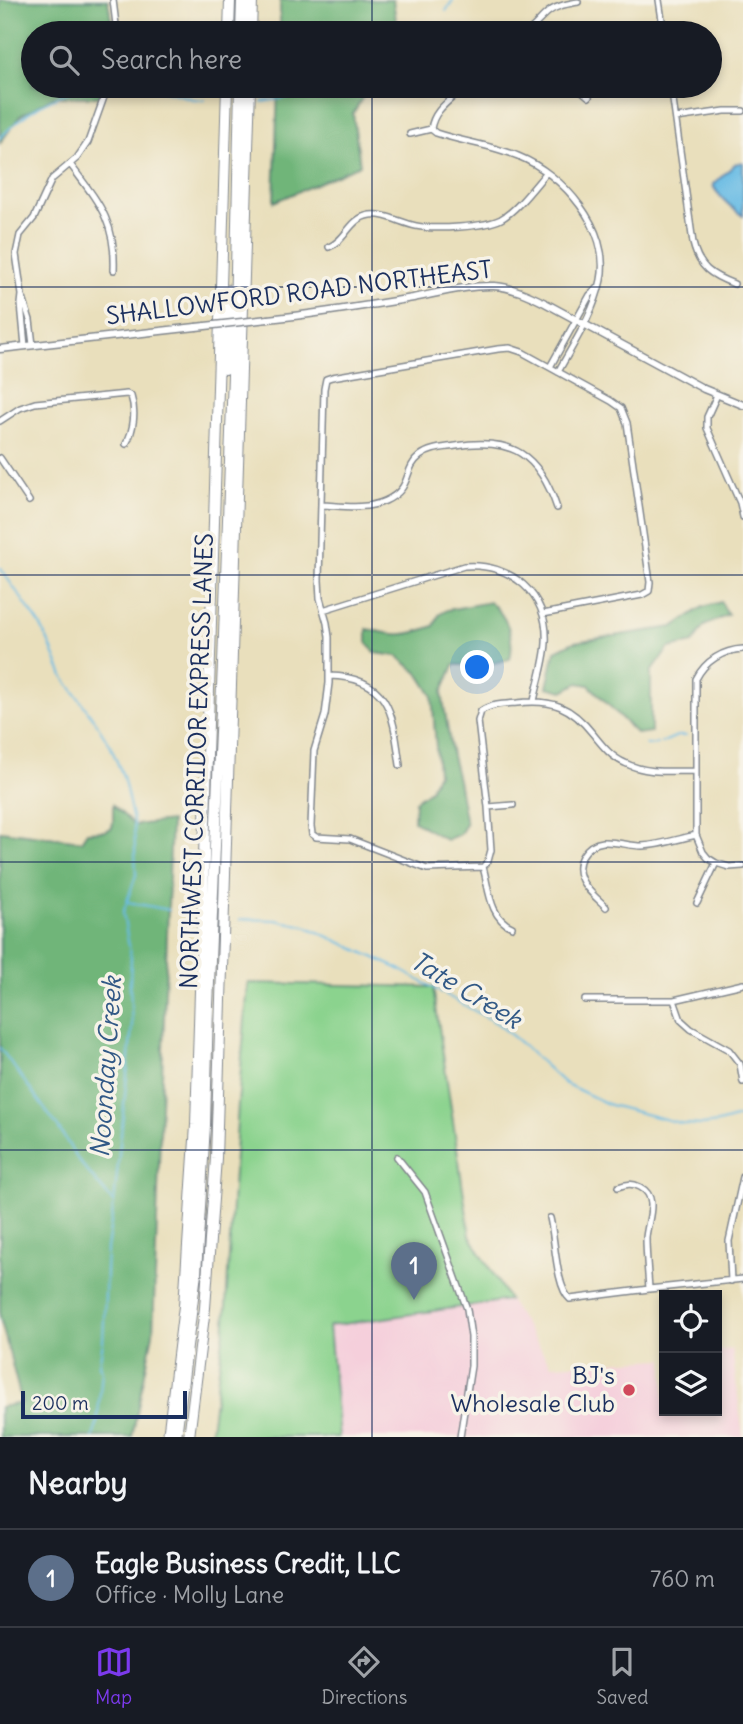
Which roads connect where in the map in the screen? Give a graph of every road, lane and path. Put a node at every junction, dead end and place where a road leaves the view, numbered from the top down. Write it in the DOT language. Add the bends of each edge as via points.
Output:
graph roads {
  1 [pos="113,0"];
  2 [pos="230,0"];
  3 [pos="242,0"];
  4 [pos="252,0"];
  5 [pos="659,0"];
  6 [pos="578,2"];
  7 [pos="116,21"];
  8 [pos="229,21"];
  9 [pos="241,21"];
  10 [pos="251,21"];
  11 [pos="540,21"];
  12 [pos="662,21"];
  13 [pos="104,98"];
  14 [pos="227,98"];
  15 [pos="238,98"];
  16 [pos="239,98"];
  17 [pos="250,98"];
  18 [pos="452,98"];
  19 [pos="673,98"];
  20 [pos="743,111"];
  21 [pos="676,118"];
  22 [pos="432,129"];
  23 [pos="410,134"];
  24 [pos="71,164"];
  25 [pos="546,173"];
  26 [pos="497,220"];
  27 [pos="500,229"];
  28 [pos="329,247"];
  29 [pos="114,270"];
  30 [pos="734,284"];
  31 [pos="599,287"];
  32 [pos="22,295"];
  33 [pos="576,320"];
  34 [pos="584,324"];
  35 [pos="33,345"];
  36 [pos="25,346"];
  37 [pos="0,349"];
  38 [pos="550,367"];
  39 [pos="558,372"];
  40 [pos="717,395"];
  41 [pos="743,405"];
  42 [pos="0,421"];
  43 [pos="126,444"];
  44 [pos="0,458"];
  45 [pos="29,501"];
  46 [pos="215,503"];
  47 [pos="322,505"];
  48 [pos="557,508"];
  49 [pos="743,517"];
  50 [pos="323,610"];
  51 [pos="543,614"];
  52 [pos="743,649"];
  53 [pos="329,676"];
  54 [pos="534,701"];
  55 [pos="475,706"];
  56 [pos="481,711"];
  57 [pos="400,765"];
  58 [pos="695,771"];
  59 [pos="513,805"];
  60 [pos="488,807"];
  61 [pos="696,835"];
  62 [pos="716,863"];
  63 [pos="743,866"];
  64 [pos="483,867"];
  65 [pos="697,904"];
  66 [pos="606,907"];
  67 [pos="512,927"];
  68 [pos="743,984"];
  69 [pos="585,1000"];
  70 [pos="674,1000"];
  71 [pos="743,1082"];
  72 [pos="397,1157"];
  73 [pos="743,1177"];
  74 [pos="618,1187"];
  75 [pos="550,1219"];
  76 [pos="743,1279"];
  77 [pos="731,1281"];
  78 [pos="649,1289"];
  79 [pos="190,1433"];
  80 [pos="168,1437"];
  81 [pos="176,1437"];
  82 [pos="460,1437"];
  1 -- 7 [label="street"];
  2 -- 8 [label="highway"];
  3 -- 9 [label="highway"];
  4 -- 10 [label="highway"];
  5 -- 12 [label="street"];
  6 -- 11 [label="street" via="557,7"];
  13 -- 24 [label="street" via="88,142"];
  14 -- 46 [label="highway"];
  15 -- 46 [label="highway"];
  16 -- 81 [label="highway, NORTHWEST CORRIDOR EXPRESS LANES" via="204,1152 196,1273"];
  17 -- 79 [label="highway" via="216,1168"];
  18 -- 22 [label="street" via="438,111"];
  19 -- 21 [label="street"];
  20 -- 21 [label="street"];
  21 -- 30 [label="street" via="696,256 711,273"];
  22 -- 23 [label="street"];
  22 -- 25 [label="street" via="436,134 514,154"];
  24 -- 29 [label="street" via="108,220"];
  24 -- 32 [label="street" via="52,179 34,218 20,235 16,254"];
  25 -- 26 [label="street"];
  25 -- 31 [label="street" via="572,195 590,222 601,257"];
  26 -- 27 [label="street"];
  26 -- 28 [label="street" via="433,228 372,215 359,218"];
  31 -- 33 [label="street"];
  31 -- 34 [label="street"];
  32 -- 35 [label="street"];
  32 -- 36 [label="street"];
  33 -- 34 [label="street, SHALLOWFORD ROAD NORTHEAST"];
  33 -- 35 [label="street, SHALLOWFORD ROAD NORTHEAST, bridge" via="528,295 492,286 309,315"];
  33 -- 38 [label="street"];
  34 -- 39 [label="street"];
  34 -- 40 [label="street, SHALLOWFORD ROAD NORTHEAST"];
  35 -- 36 [label="street, SHALLOWFORD ROAD NORTHEAST"];
  36 -- 37 [label="street, SHALLOWFORD ROAD NORTHEAST"];
  38 -- 39 [label="street"];
  38 -- 47 [label="street" via="505,348 324,377"];
  39 -- 51 [label="street" via="617,404 625,416 651,593"];
  40 -- 41 [label="street, SHALLOWFORD ROAD NORTHEAST"];
  40 -- 49 [label="street" via="707,428"];
  42 -- 43 [label="street" via="35,403 133,393 132,430"];
  44 -- 45 [label="street"];
  46 -- 80 [label="highway" via="196,1125 184,1306"];
  47 -- 48 [label="street" via="378,504 403,488 414,462 427,452 484,443 507,447 533,463 550,486"];
  47 -- 50 [label="street" via="319,580"];
  50 -- 51 [label="street" via="475,565 517,579"];
  50 -- 53 [label="street" via="329,637"];
  51 -- 54 [label="street" via="546,643"];
  52 -- 58 [label="street" via="714,658 696,679"];
  53 -- 57 [label="street" via="365,683 382,697 394,724"];
  53 -- 64 [label="street" via="313,759 310,837 361,842 427,869"];
  54 -- 56 [label="street"];
  54 -- 58 [label="street" via="569,710 624,763 653,771"];
  55 -- 56 [label="street"];
  56 -- 60 [label="street" via="478,721"];
  58 -- 61 [label="street"];
  59 -- 60 [label="street"];
  60 -- 64 [label="street" via="491,854"];
  61 -- 62 [label="street" via="703,852"];
  61 -- 66 [label="street" via="643,846 603,842 591,846 583,853 579,873"];
  62 -- 63 [label="street"];
  62 -- 65 [label="street"];
  64 -- 67 [label="street" via="497,915"];
  68 -- 70 [label="street"];
  69 -- 70 [label="street"];
  70 -- 71 [label="street" via="681,1020 729,1051 740,1064"];
  72 -- 82 [label="street" via="425,1192 467,1309 471,1366"];
  73 -- 77 [label="street" via="730,1241"];
  74 -- 78 [label="street" via="633,1185 650,1196 646,1238"];
  75 -- 78 [label="street" via="561,1286 570,1299"];
  76 -- 77 [label="street"];
  77 -- 78 [label="street"];
}
